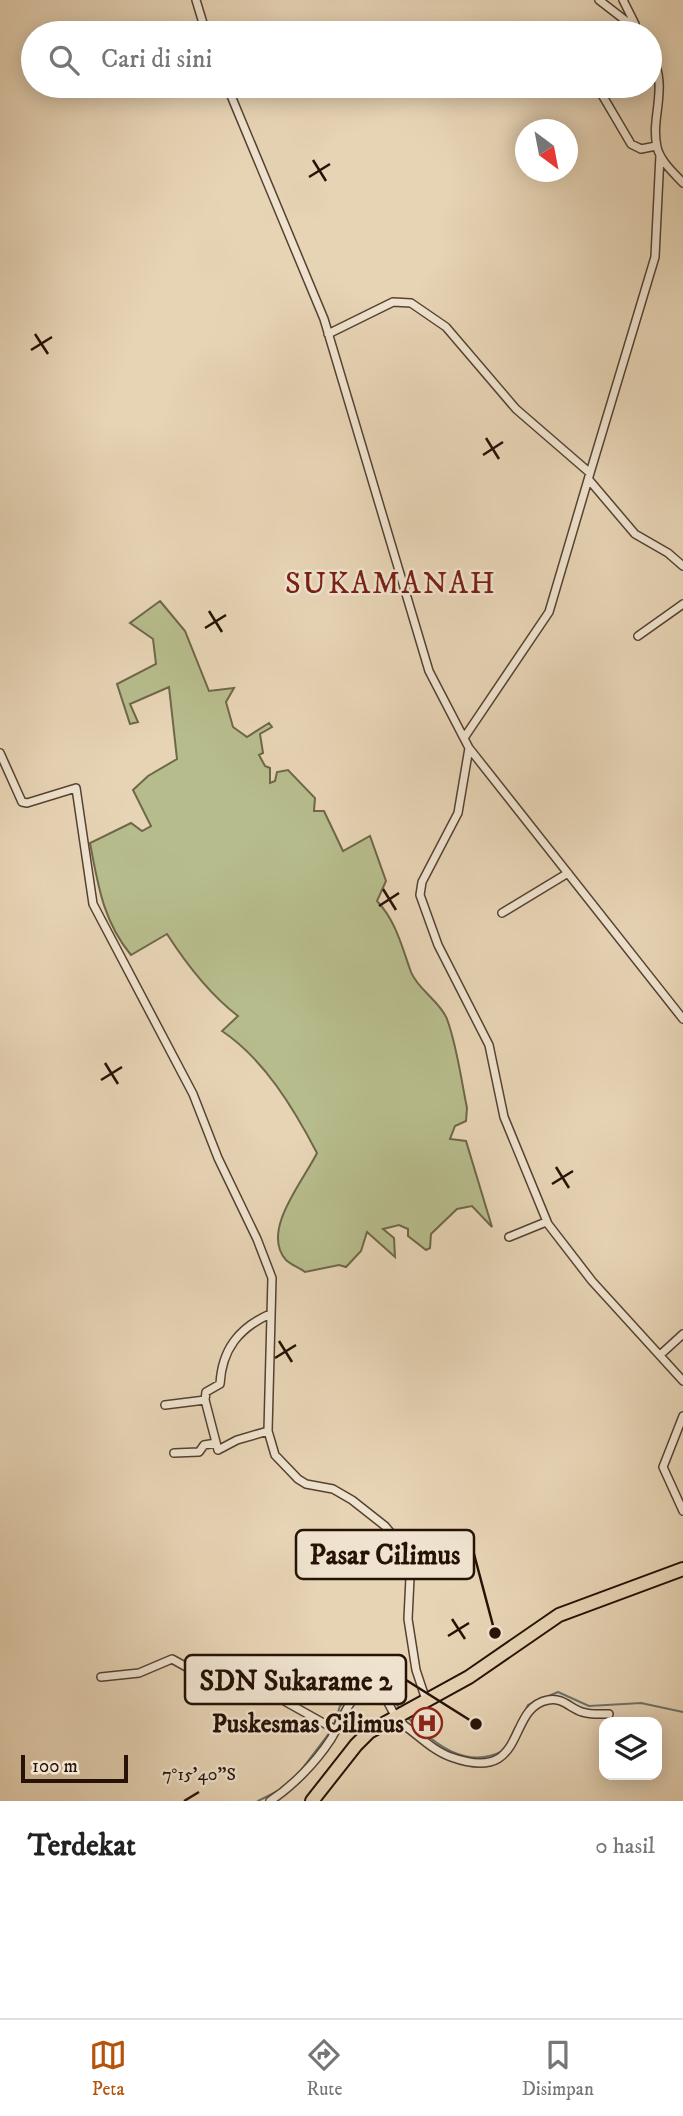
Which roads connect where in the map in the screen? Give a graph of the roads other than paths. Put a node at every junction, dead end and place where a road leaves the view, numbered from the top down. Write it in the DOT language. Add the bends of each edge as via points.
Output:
graph roads {
  1 [pos="196,0"];
  2 [pos="600,0"];
  3 [pos="623,0"];
  4 [pos="202,21"];
  5 [pos="626,21"];
  6 [pos="634,21"];
  7 [pos="232,98"];
  8 [pos="604,98"];
  9 [pos="660,98"];
  10 [pos="656,146"];
  11 [pos="660,155"];
  12 [pos="683,183"];
  13 [pos="328,334"];
  14 [pos="590,477"];
  15 [pos="683,566"];
  16 [pos="683,604"];
  17 [pos="638,636"];
  18 [pos="464,738"];
  19 [pos="469,748"];
  20 [pos="0,753"];
  21 [pos="568,873"];
  22 [pos="502,913"];
  23 [pos="683,1019"];
  24 [pos="546,1222"];
  25 [pos="509,1237"];
  26 [pos="270,1314"];
  27 [pos="683,1334"];
  28 [pos="660,1355"];
  29 [pos="683,1381"];
  30 [pos="205,1401"];
  31 [pos="165,1405"];
  32 [pos="683,1416"];
  33 [pos="268,1431"];
  34 [pos="216,1443"];
  35 [pos="174,1453"];
  36 [pos="683,1511"];
  37 [pos="683,1569"];
  38 [pos="101,1677"];
  39 [pos="426,1700"];
  40 [pos="609,1714"];
  41 [pos="395,1716"];
  42 [pos="332,1729"];
  43 [pos="270,1801"];
  44 [pos="312,1801"];
  1 -- 4 [label="street"];
  2 -- 5 [label="street"];
  3 -- 6 [label="street"];
  7 -- 13 [label="street"];
  8 -- 10 [label="street" via="631,144 640,149"];
  9 -- 10 [label="street"];
  10 -- 11 [label="street"];
  11 -- 12 [label="street"];
  11 -- 14 [label="street" via="655,257"];
  13 -- 14 [label="street" via="393,302 411,303 446,327 516,409"];
  13 -- 18 [label="street" via="429,671"];
  14 -- 15 [label="street" via="635,534"];
  14 -- 18 [label="street" via="549,612"];
  16 -- 17 [label="street"];
  18 -- 19 [label="street"];
  19 -- 21 [label="street"];
  19 -- 24 [label="street" via="458,813 422,882 420,895 438,945 488,1045 504,1117"];
  20 -- 26 [label="street" via="22,802 76,788 93,904 176,1059 257,1239 272,1278"];
  21 -- 22 [label="street"];
  21 -- 23 [label="street"];
  24 -- 25 [label="street"];
  24 -- 28 [label="street"];
  26 -- 30 [label="street" via="234,1339 222,1365 220,1384 206,1392"];
  26 -- 33 [label="street"];
  27 -- 28 [label="street"];
  28 -- 29 [label="street"];
  30 -- 31 [label="street"];
  30 -- 34 [label="street"];
  32 -- 36 [label="street" via="663,1467"];
  33 -- 34 [label="street" via="219,1450"];
  33 -- 39 [label="street" via="275,1455 298,1479 352,1500 385,1526 411,1557 408,1619"];
  34 -- 35 [label="street" via="199,1452"];
  37 -- 39 [label="main road" via="559,1615 469,1678"];
  38 -- 42 [label="street" via="139,1673 172,1659 210,1680 223,1695 268,1678 286,1702"];
  39 -- 41 [label="main road"];
  40 -- 41 [label="street" via="583,1712 559,1700 546,1700 528,1712 504,1755 480,1763 443,1754"];
  41 -- 42 [label="street" via="381,1692 367,1687"];
  41 -- 44 [label="main road" via="361,1738"];
  42 -- 43 [label="street" via="313,1763"];
}
